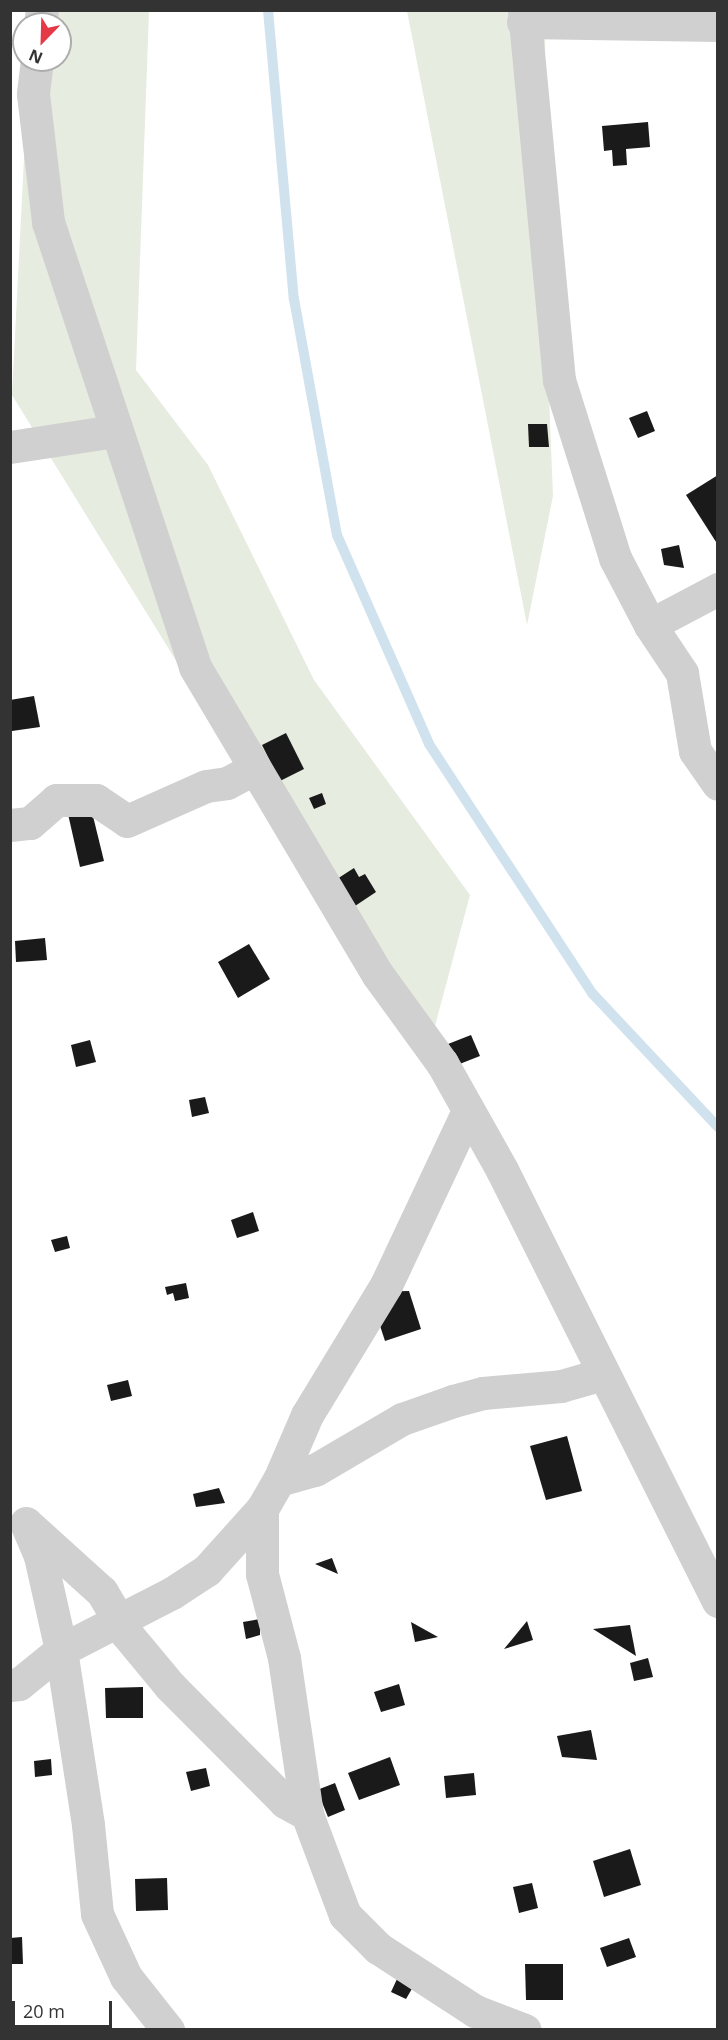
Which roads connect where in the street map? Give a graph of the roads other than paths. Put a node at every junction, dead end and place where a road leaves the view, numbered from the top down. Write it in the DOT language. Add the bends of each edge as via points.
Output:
graph roads {
  1 [pos="535,16"];
  2 [pos="717,25"];
  3 [pos="36,72"];
  4 [pos="114,431"];
  5 [pos="10,447"];
  6 [pos="717,589"];
  7 [pos="650,625"];
  8 [pos="253,769"];
  9 [pos="717,784"];
  10 [pos="10,825"];
  11 [pos="468,1111"];
  12 [pos="603,1374"];
  13 [pos="279,1480"];
  14 [pos="262,1509"];
  15 [pos="18,1515"];
  16 [pos="717,1601"];
  17 [pos="119,1620"];
  18 [pos="61,1650"];
  19 [pos="10,1685"];
  20 [pos="307,1814"];
  21 [pos="168,2030"];
  22 [pos="525,2030"];
  1 -- 2 [label="street"];
  1 -- 7 [label="street" via="559,380 615,558"];
  3 -- 4 [label="street" via="33,94 48,222"];
  4 -- 5 [label="street"];
  4 -- 8 [label="street" via="195,667"];
  6 -- 7 [label="street"];
  7 -- 9 [label="street" via="682,673 695,751"];
  8 -- 10 [label="street" via="227,783 206,786 127,821 96,800 56,800 30,823"];
  8 -- 11 [label="street" via="378,975 442,1063"];
  11 -- 12 [label="street" via="502,1170"];
  11 -- 13 [label="street" via="386,1286 307,1415"];
  12 -- 13 [label="street" via="561,1386 483,1393 453,1401 402,1419 315,1470"];
  12 -- 16 [label="street"];
  13 -- 14 [label="street"];
  14 -- 17 [label="street" via="207,1570"];
  14 -- 20 [label="street" via="262,1574 284,1658"];
  15 -- 17 [label="street" via="102,1592"];
  15 -- 18 [label="street" via="39,1556"];
  17 -- 18 [label="street"];
  17 -- 20 [label="street" via="170,1686 285,1802"];
  18 -- 19 [label="street" via="19,1683"];
  18 -- 21 [label="street" via="88,1825 97,1914 126,1977"];
  20 -- 22 [label="street" via="345,1914 357,1930 475,2011"];
}
